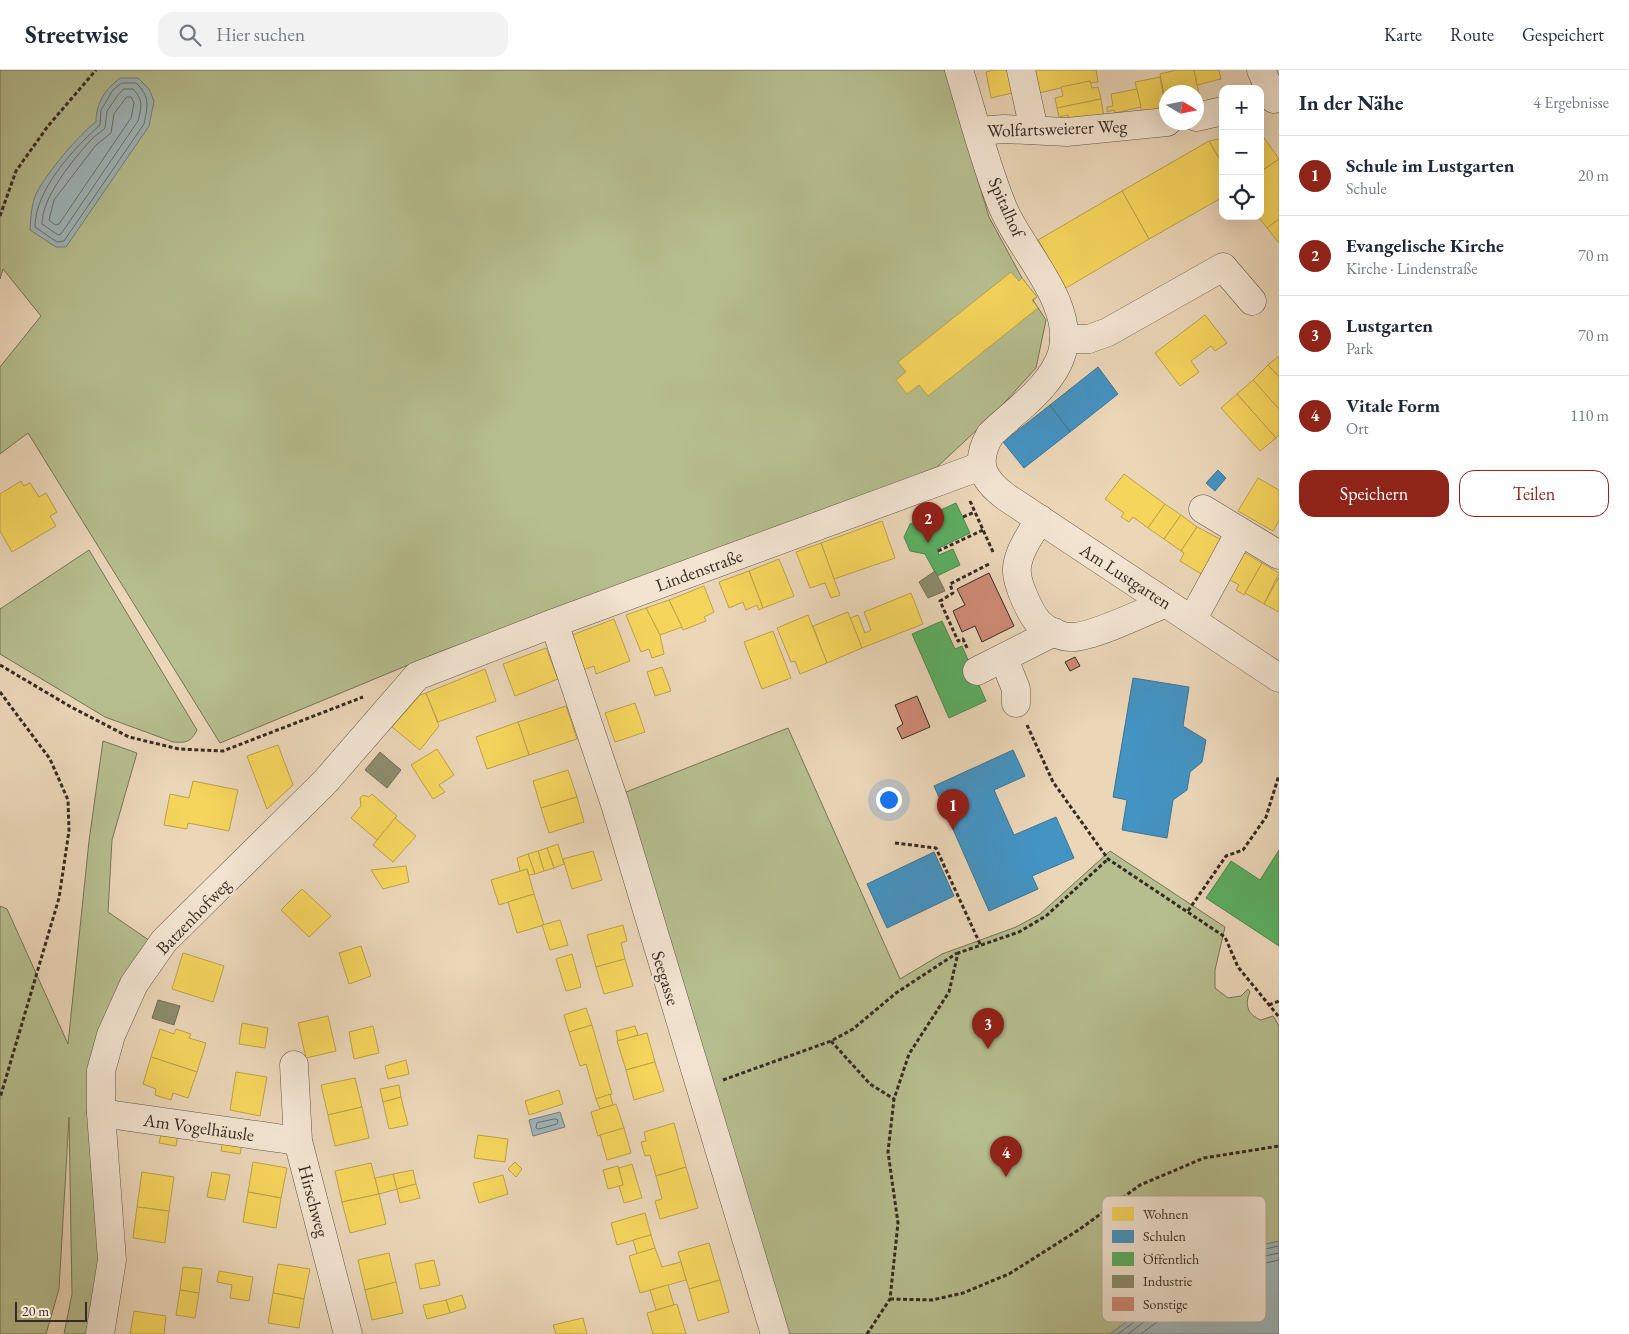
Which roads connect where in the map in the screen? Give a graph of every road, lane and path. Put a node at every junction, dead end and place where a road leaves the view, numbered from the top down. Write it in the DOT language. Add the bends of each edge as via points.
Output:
graph roads {
  1 [pos="96,70"];
  2 [pos="960,70"];
  3 [pos="1021,70"];
  4 [pos="1261,70"];
  5 [pos="1271,100"];
  6 [pos="1219,112"];
  7 [pos="1204,115"];
  8 [pos="1159,123"];
  9 [pos="1034,130"];
  10 [pos="978,131"];
  11 [pos="0,216"];
  12 [pos="1252,301"];
  13 [pos="1064,339"];
  14 [pos="970,470"];
  15 [pos="1203,509"];
  16 [pos="975,512"];
  17 [pos="963,517"];
  18 [pos="1040,520"];
  19 [pos="983,530"];
  20 [pos="1240,532"];
  21 [pos="938,551"];
  22 [pos="1279,555"];
  23 [pos="1166,603"];
  24 [pos="1192,620"];
  25 [pos="554,623"];
  26 [pos="1054,632"];
  27 [pos="1004,659"];
  28 [pos="0,665"];
  29 [pos="977,670"];
  30 [pos="417,676"];
  31 [pos="1279,678"];
  32 [pos="0,692"];
  33 [pos="372,694"];
  34 [pos="1016,703"];
  35 [pos="1279,775"];
  36 [pos="895,843"];
  37 [pos="1108,858"];
  38 [pos="1188,910"];
  39 [pos="982,946"];
  40 [pos="958,953"];
  41 [pos="1279,1001"];
  42 [pos="1269,1005"];
  43 [pos="1279,1017"];
  44 [pos="831,1041"];
  45 [pos="294,1065"];
  46 [pos="700,1088"];
  47 [pos="0,1098"];
  48 [pos="894,1099"];
  49 [pos="100,1113"];
  50 [pos="298,1141"];
  51 [pos="1279,1146"];
  52 [pos="1125,1196"];
  53 [pos="1102,1214"];
  54 [pos="890,1299"];
  55 [pos="100,1334"];
  56 [pos="348,1334"];
  57 [pos="775,1334"];
  58 [pos="867,1334"];
  1 -- 11 [label="path" via="48,126 16,172"];
  2 -- 10 [label="street, Spitalhof"];
  3 -- 9 [label="street"];
  4 -- 5 [label="street"];
  6 -- 7 [label="street"];
  8 -- 9 [label="street, Wolfartsweierer Weg" via="1067,132"];
  9 -- 10 [label="street, Wolfartsweierer Weg"];
  10 -- 13 [label="street, Spitalhof" via="1004,209 1059,310"];
  12 -- 13 [label="street" via="1223,267 1108,332 1089,339"];
  13 -- 14 [label="street, Spitalhof" via="1051,376 990,435"];
  14 -- 16 [label="path"];
  14 -- 18 [label="street, Am Lustgarten"];
  14 -- 25 [label="street, Lindenstraße"];
  15 -- 20 [label="street"];
  16 -- 17 [label="path"];
  16 -- 19 [label="path"];
  18 -- 23 [label="street, Am Lustgarten"];
  18 -- 26 [label="street" via="1022,550 1017,568 1020,588 1039,623"];
  19 -- 21 [label="path"];
  19 -- 29 [label="path" via="996,560 950,584 953,593 940,601 958,641 963,639"];
  20 -- 22 [label="street"];
  20 -- 24 [label="street"];
  23 -- 24 [label="street, Am Lustgarten"];
  23 -- 26 [label="street" via="1089,634 1074,637"];
  24 -- 31 [label="street, Am Lustgarten"];
  25 -- 30 [label="street, Lindenstraße"];
  25 -- 46 [label="street, Seegasse" via="615,804"];
  26 -- 27 [label="street"];
  27 -- 29 [label="street"];
  27 -- 34 [label="street" via="1016,689"];
  28 -- 33 [label="path" via="129,737 180,749 223,751"];
  30 -- 49 [label="street, Batzenhofweg" via="324,782 164,941 134,984 111,1034 101,1071"];
  32 -- 47 [label="path" via="50,759 68,800 69,831 59,898"];
  34 -- 37 [label="path" via="1053,782"];
  35 -- 38 [label="path" via="1266,817 1243,850 1226,856"];
  36 -- 39 [label="path" via="936,848"];
  37 -- 38 [label="path"];
  37 -- 39 [label="path" via="1046,916 1019,932"];
  38 -- 42 [label="path" via="1225,937 1238,967"];
  39 -- 40 [label="path"];
  40 -- 44 [label="path" via="896,993 853,1029"];
  40 -- 48 [label="path" via="949,992 909,1054"];
  41 -- 42 [label="path"];
  42 -- 43 [label="path"];
  44 -- 46 [label="path"];
  44 -- 48 [label="path" via="870,1084"];
  45 -- 50 [label="street, Hirschweg"];
  46 -- 57 [label="street, Seegasse"];
  48 -- 54 [label="path" via="888,1152 898,1223"];
  49 -- 50 [label="street, Am Vogelhäusle"];
  49 -- 55 [label="street, Batzenhofweg" via="112,1260"];
  50 -- 56 [label="street, Hirschweg"];
  51 -- 52 [label="path" via="1204,1158 1140,1185"];
  53 -- 54 [label="path" via="1009,1274 964,1293 932,1300"];
  54 -- 58 [label="path"];
}
